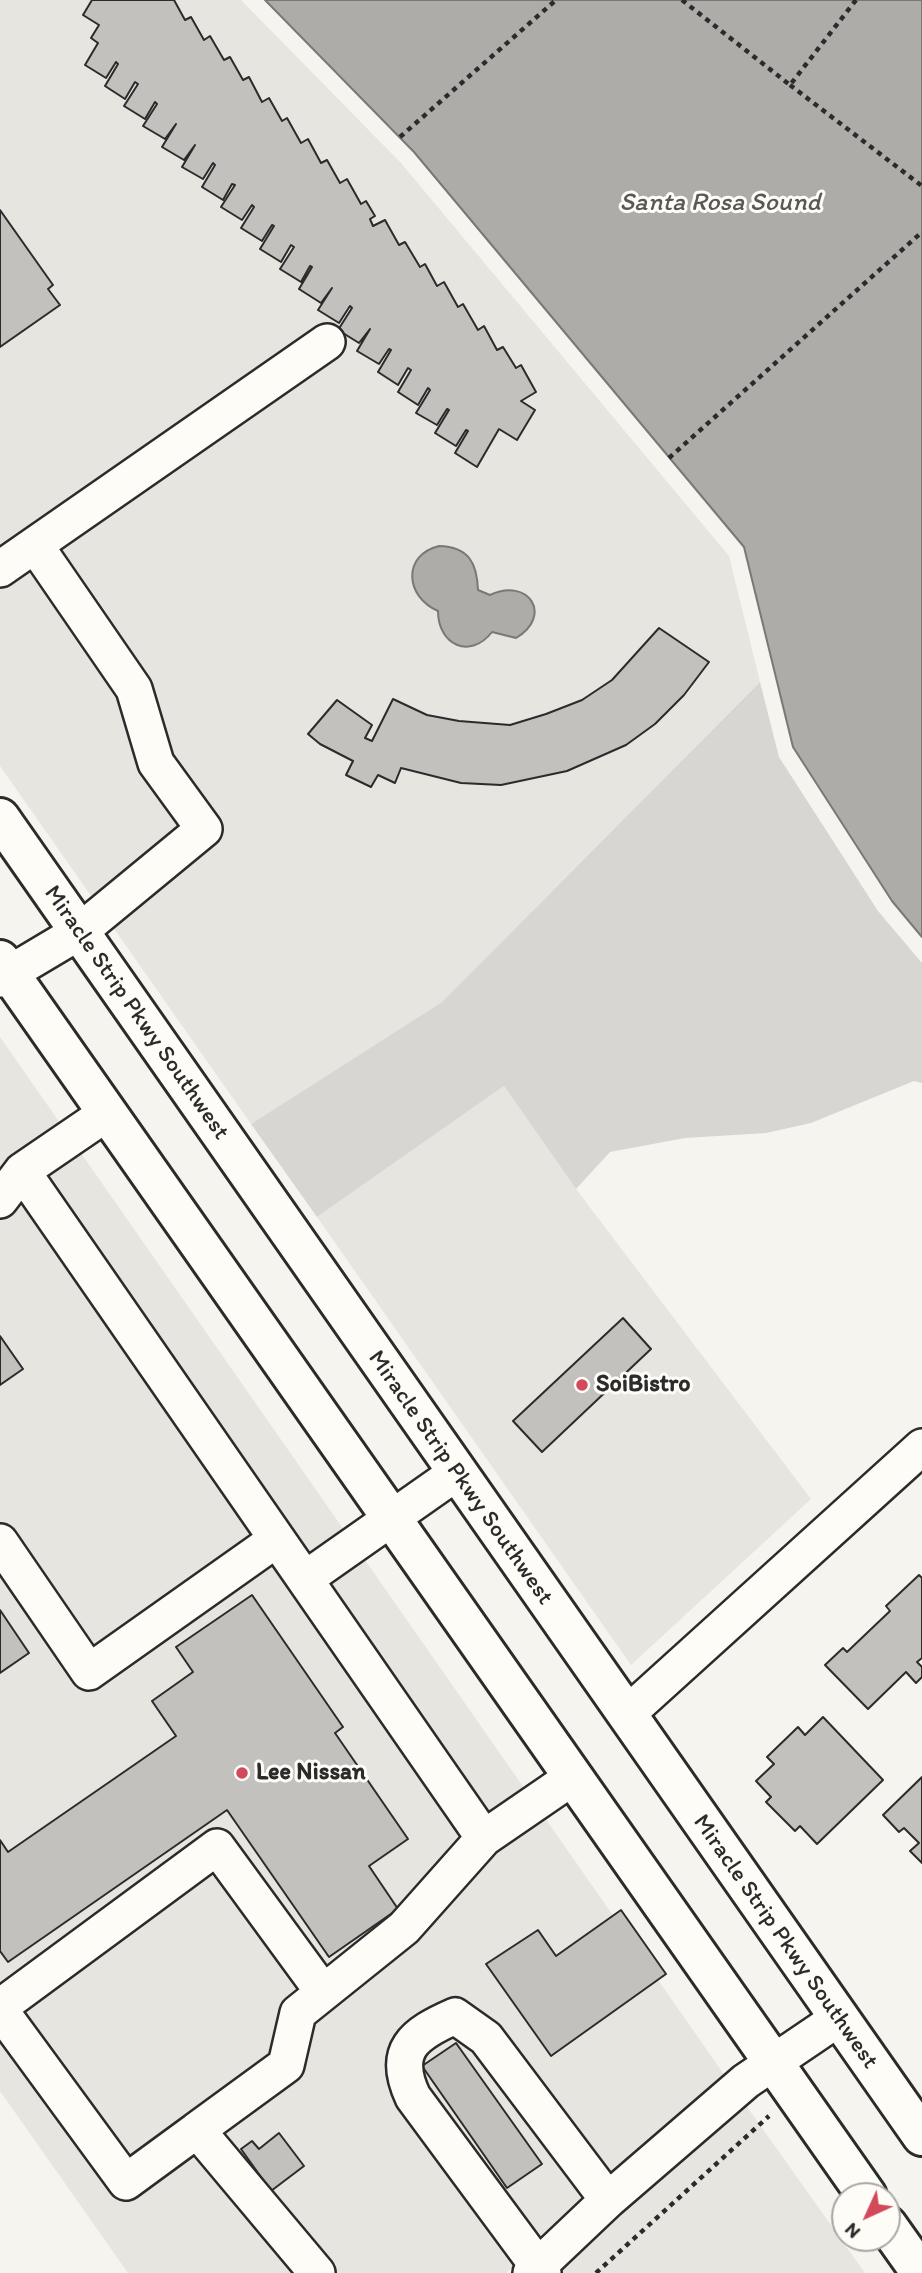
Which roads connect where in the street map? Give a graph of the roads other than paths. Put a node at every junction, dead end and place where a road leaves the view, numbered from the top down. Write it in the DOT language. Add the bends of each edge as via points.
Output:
graph roads {
  1 [pos="327,342"];
  2 [pos="35,545"];
  3 [pos="0,569"];
  4 [pos="0,818"];
  5 [pos="79,932"];
  6 [pos="3,971"];
  7 [pos="107,1113"];
  8 [pos="22,1171"];
  9 [pos="0,1200"];
  10 [pos="922,1447"];
  11 [pos="456,1472"];
  12 [pos="391,1518"];
  13 [pos="277,1539"];
  14 [pos="0,1542"];
  15 [pos="305,1579"];
  16 [pos="626,1715"];
  17 [pos="573,1777"];
  18 [pos="485,1838"];
  19 [pos="323,1992"];
  20 [pos="0,2008"];
  21 [pos="839,2018"];
  22 [pos="774,2064"];
  23 [pos="917,2116"];
  24 [pos="197,2130"];
  25 [pos="857,2182"];
  26 [pos="608,2200"];
  27 [pos="901,2245"];
  28 [pos="537,2271"];
  29 [pos="317,2273"];
  30 [pos="921,2273"];
  1 -- 2 [label="street"];
  2 -- 3 [label="street"];
  2 -- 5 [label="street" via="134,689 156,763 204,830"];
  4 -- 5 [label="highway, Miracle Strip Pkwy Southwest"];
  5 -- 6 [label="street"];
  5 -- 11 [label="highway, Miracle Strip Pkwy Southwest"];
  6 -- 7 [label="highway"];
  7 -- 8 [label="street"];
  7 -- 12 [label="highway"];
  8 -- 9 [label="street"];
  8 -- 13 [label="street"];
  10 -- 16 [label="street"];
  11 -- 12 [label="street"];
  11 -- 16 [label="highway, Miracle Strip Pkwy Southwest"];
  12 -- 15 [label="street"];
  12 -- 17 [label="highway"];
  13 -- 14 [label="street" via="89,1672"];
  13 -- 15 [label="street"];
  15 -- 18 [label="street"];
  16 -- 21 [label="highway, Miracle Strip Pkwy Southwest"];
  17 -- 18 [label="street"];
  17 -- 22 [label="highway"];
  18 -- 19 [label="street" via="404,1928"];
  19 -- 20 [label="street" via="217,1847"];
  19 -- 24 [label="street" via="298,2013 286,2065"];
  20 -- 24 [label="street" via="126,2182"];
  21 -- 22 [label="street"];
  21 -- 23 [label="highway, Miracle Strip Pkwy Southwest"];
  22 -- 25 [label="highway"];
  22 -- 26 [label="street" via="746,2081"];
  24 -- 29 [label="street"];
  26 -- 28 [label="street"];
  26 -- 28 [label="street" via="486,2038 455,2016 425,2029 406,2052 403,2076 413,2097"];
  27 -- 30 [label="highway"];
}
